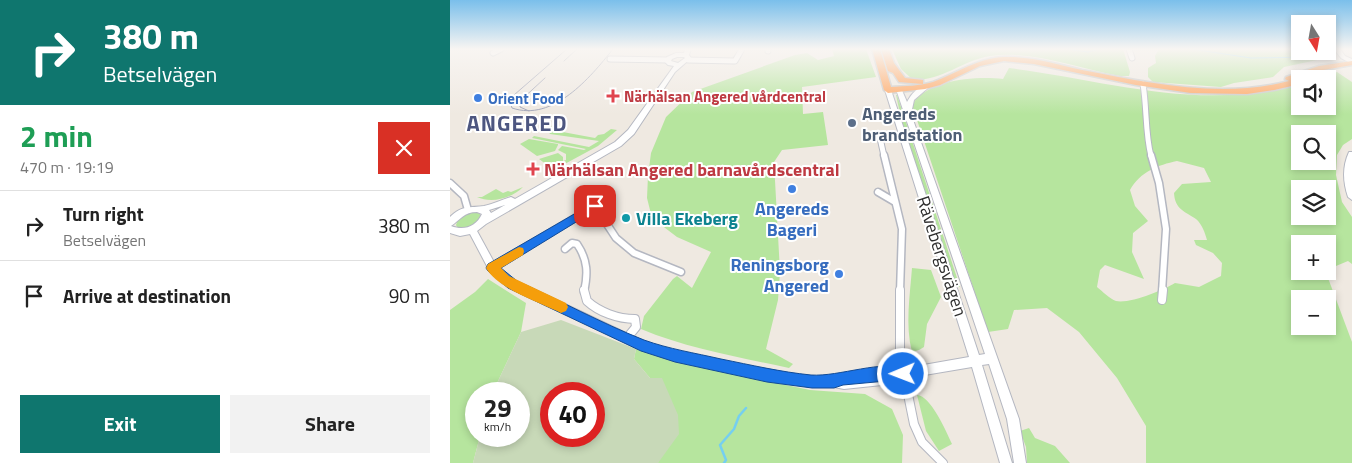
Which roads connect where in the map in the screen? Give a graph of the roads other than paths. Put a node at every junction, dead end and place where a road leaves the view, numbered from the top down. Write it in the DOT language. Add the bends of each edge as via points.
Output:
graph roads {
  1 [pos="668,71"];
  2 [pos="673,71"];
  3 [pos="882,71"];
  4 [pos="892,71"];
  5 [pos="894,71"];
  6 [pos="963,71"];
  7 [pos="1074,71"];
  8 [pos="1314,71"];
  9 [pos="944,80"];
  10 [pos="1291,83"];
  11 [pos="1142,84"];
  12 [pos="927,86"];
  13 [pos="1279,86"];
  14 [pos="899,89"];
  15 [pos="888,90"];
  16 [pos="909,118"];
  17 [pos="880,138"];
  18 [pos="1352,154"];
  19 [pos="450,183"];
  20 [pos="878,192"];
  21 [pos="1352,197"];
  22 [pos="895,202"];
  23 [pos="484,209"];
  24 [pos="468,210"];
  25 [pos="451,221"];
  26 [pos="484,221"];
  27 [pos="472,229"];
  28 [pos="450,230"];
  29 [pos="565,249"];
  30 [pos="492,268"];
  31 [pos="681,272"];
  32 [pos="1162,300"];
  33 [pos="627,338"];
  34 [pos="993,358"];
  35 [pos="976,362"];
  36 [pos="899,375"];
  37 [pos="943,463"];
  38 [pos="1006,463"];
  39 [pos="1020,463"];
  1 -- 23 [label="street" via="631,125 615,141 511,201"];
  2 -- 26 [label="street" via="631,132 618,144"];
  3 -- 15 [label="highway, Rävebergsvägen"];
  4 -- 14 [label="highway, Rävebergsvägen"];
  5 -- 9 [label="highway" via="905,82"];
  6 -- 9 [label="highway"];
  7 -- 11 [label="highway"];
  8 -- 13 [label="highway"];
  9 -- 12 [label="highway"];
  10 -- 13 [label="highway"];
  11 -- 13 [label="highway" via="1226,91"];
  11 -- 32 [label="street" via="1147,141 1159,183 1166,229"];
  12 -- 14 [label="highway"];
  12 -- 16 [label="street" via="910,100"];
  14 -- 15 [label="highway"];
  14 -- 16 [label="street, Rävebergsvägen"];
  15 -- 35 [label="street, Rävebergsvägen"];
  16 -- 34 [label="street, Rävebergsvägen"];
  17 -- 22 [label="street"];
  18 -- 21 [label="street" via="1347,167"];
  19 -- 24 [label="street" via="464,196"];
  20 -- 22 [label="street"];
  22 -- 36 [label="street" via="902,229"];
  23 -- 24 [label="street"];
  23 -- 26 [label="street" via="487,213"];
  24 -- 25 [label="street"];
  26 -- 27 [label="street"];
  27 -- 28 [label="street"];
  27 -- 30 [label="street"];
  29 -- 33 [label="street" via="572,243 582,251 588,265 583,295 588,302 626,320 635,319 636,327"];
  30 -- 31 [label="street" via="595,206 616,238 634,253"];
  30 -- 33 [label="street" via="512,284"];
  33 -- 36 [label="street" via="654,350 791,379 844,384"];
  34 -- 35 [label="street"];
  34 -- 39 [label="street, Rävebergsvägen" via="1013,419"];
  35 -- 36 [label="street"];
  35 -- 38 [label="street, Rävebergsvägen"];
  36 -- 37 [label="street" via="920,436 931,454"];
}
